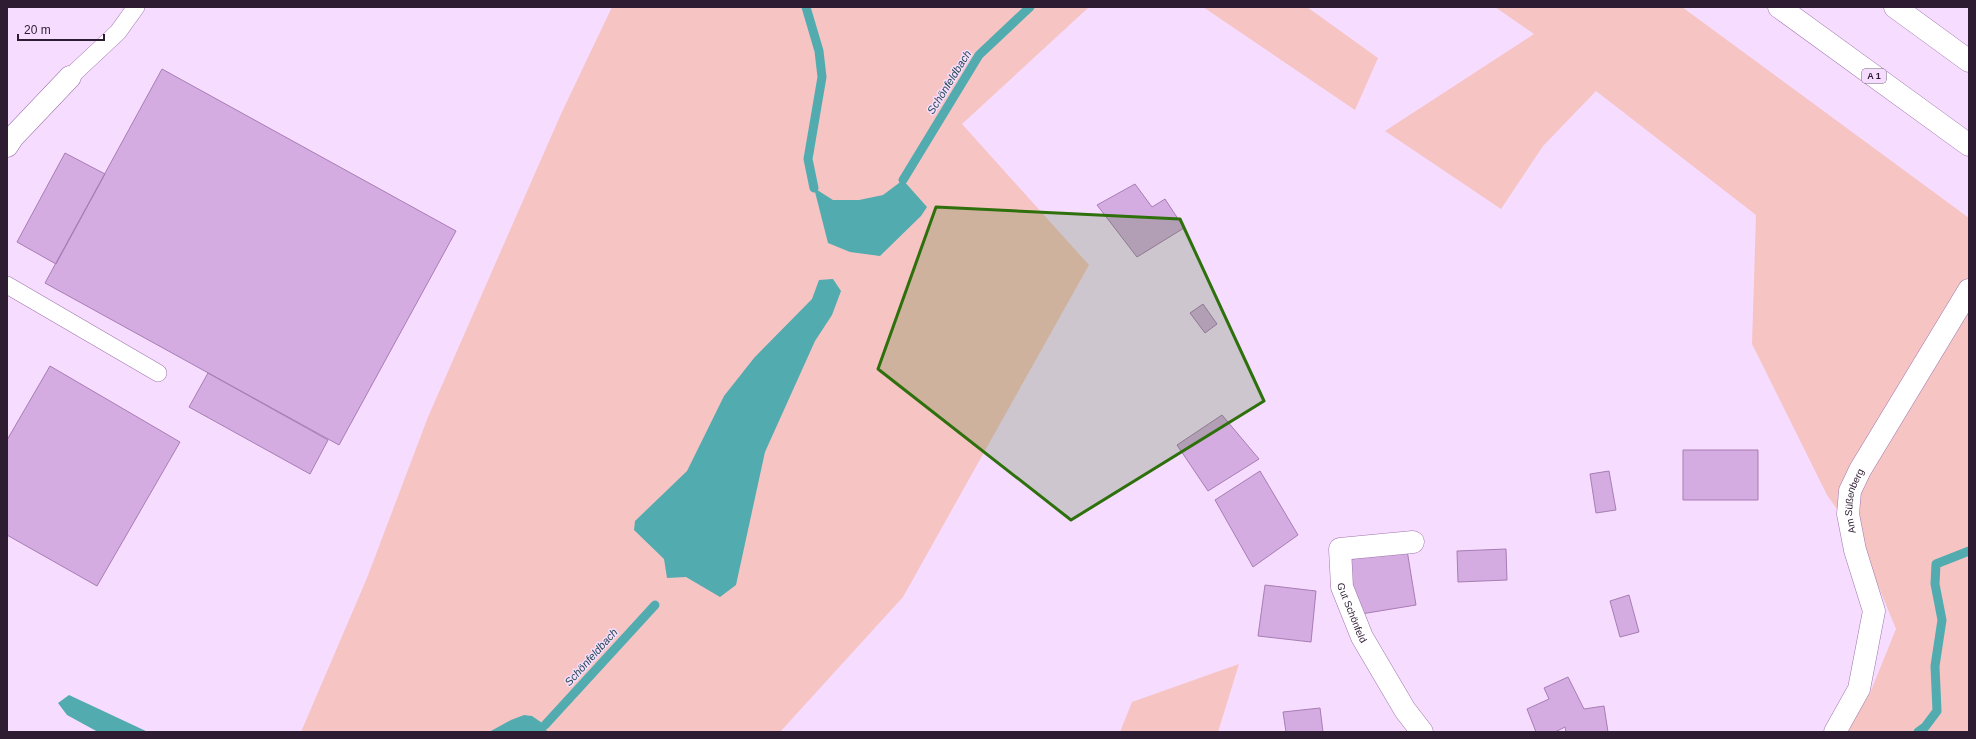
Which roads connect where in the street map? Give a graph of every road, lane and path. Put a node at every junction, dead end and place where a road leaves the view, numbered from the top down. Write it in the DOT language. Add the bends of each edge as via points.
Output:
graph roads {
  1 [pos="136,7"];
  2 [pos="1779,7"];
  3 [pos="1895,7"];
  4 [pos="1969,61"];
  5 [pos="70,77"];
  6 [pos="1969,145"];
  7 [pos="7,146"];
  8 [pos="7,285"];
  9 [pos="1969,290"];
  10 [pos="158,373"];
  11 [pos="1413,542"];
  12 [pos="1422,732"];
  13 [pos="1836,732"];
  1 -- 5 [label="lane" via="118,32"];
  2 -- 6 [label="main road, A 1"];
  3 -- 4 [label="main road"];
  5 -- 7 [label="main road"];
  8 -- 10 [label="lane"];
  9 -- 13 [label="main road, Am Süßenberg" via="1860,470 1850,491 1848,514 1855,550 1874,611 1859,689"];
  11 -- 12 [label="main road, Gut Schönfeld" via="1340,549 1342,587 1362,637 1405,710"];
}
